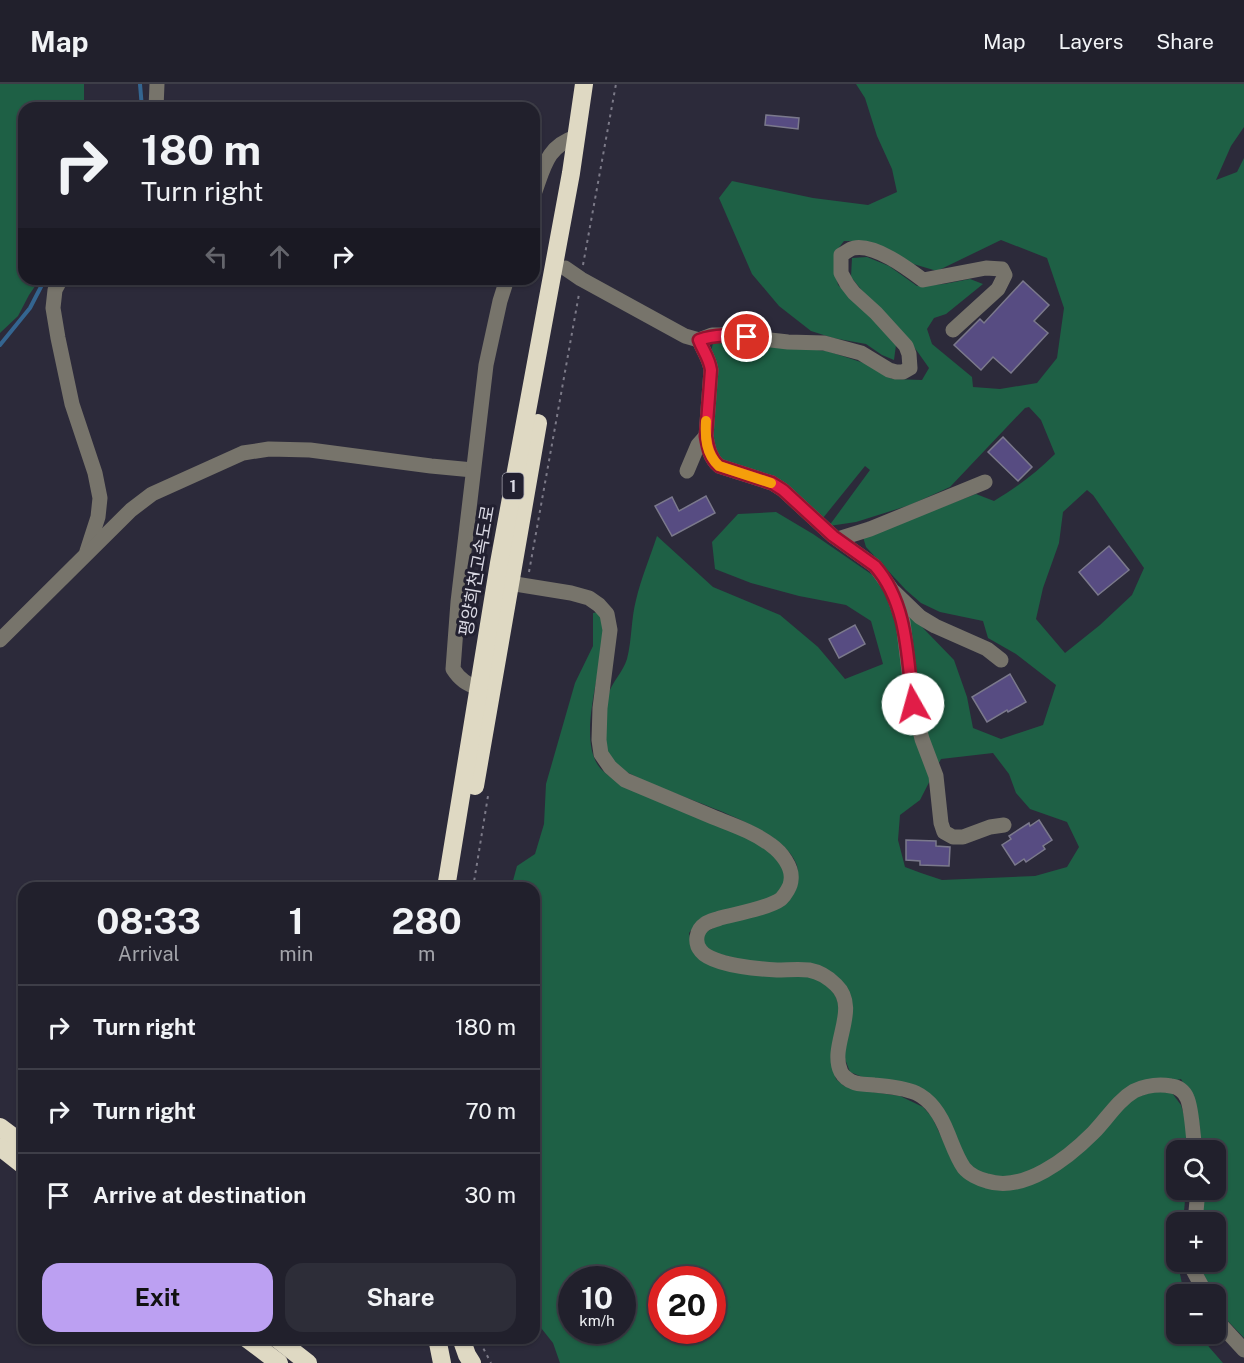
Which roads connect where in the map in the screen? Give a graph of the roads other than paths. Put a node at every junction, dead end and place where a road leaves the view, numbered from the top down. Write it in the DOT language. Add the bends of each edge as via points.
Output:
graph roads {
  1 [pos="157,84"];
  2 [pos="584,84"];
  3 [pos="593,84"];
  4 [pos="156,102"];
  5 [pos="576,137"];
  6 [pos="540,178"];
  7 [pos="565,268"];
  8 [pos="58,285"];
  9 [pos="505,285"];
  10 [pos="953,330"];
  11 [pos="699,340"];
  12 [pos="706,436"];
  13 [pos="473,470"];
  14 [pos="687,471"];
  15 [pos="985,482"];
  16 [pos="838,539"];
  17 [pos="86,554"];
  18 [pos="509,583"];
  19 [pos="892,590"];
  20 [pos="0,640"];
  21 [pos="1001,660"];
  22 [pos="478,688"];
  23 [pos="1004,825"];
  24 [pos="447,882"];
  25 [pos="458,882"];
  26 [pos="0,1127"];
  27 [pos="18,1140"];
  28 [pos="1193,1140"];
  29 [pos="0,1147"];
  30 [pos="18,1161"];
  31 [pos="1226,1330"];
  32 [pos="254,1344"];
  33 [pos="284,1344"];
  34 [pos="462,1344"];
  35 [pos="1244,1350"];
  36 [pos="279,1363"];
  37 [pos="308,1363"];
  38 [pos="472,1363"];
  1 -- 4 [label="street"];
  2 -- 5 [label="highway, 평양희천고속도로 / 1"];
  3 -- 7 [label="highway, 평양희천고속도로 / 1"];
  5 -- 6 [label="street" via="552,150"];
  5 -- 22 [label="highway, 평양희천고속도로 / 1"];
  7 -- 11 [label="street"];
  7 -- 18 [label="highway, 평양희천고속도로 / 1"];
  8 -- 17 [label="street" via="53,308 58,338 72,404 100,498"];
  9 -- 13 [label="street" via="486,365"];
  10 -- 11 [label="street" via="998,289 1005,275 1002,269 986,268 923,280 885,256 866,248 852,248 841,255 841,273 854,293 906,346 910,368 896,372 861,352 824,344 726,335"];
  11 -- 12 [label="street" via="711,370"];
  12 -- 14 [label="street"];
  12 -- 16 [label="street" via="712,460 719,466 772,483"];
  13 -- 17 [label="street" via="310,450 243,453 152,494"];
  13 -- 22 [label="street" via="453,669 463,682"];
  15 -- 16 [label="street"];
  16 -- 19 [label="street" via="875,566"];
  17 -- 20 [label="street"];
  18 -- 25 [label="highway, 평양희천고속도로 / 1"];
  18 -- 28 [label="street" via="590,598 607,614 610,630 599,740 610,767 625,780 750,832 772,845 785,859 791,880 781,899 706,923 698,931 696,941 704,955 721,963 809,970 828,977 845,1001 846,1015 838,1048 843,1075 854,1083 916,1093 929,1102 943,1121 966,1170 990,1183 1016,1182 1041,1173 1093,1133 1125,1097 1155,1085 1179,1088 1187,1097"];
  19 -- 21 [label="street" via="920,617 987,649"];
  19 -- 23 [label="street" via="903,622 913,704 936,776 944,832 963,837"];
  22 -- 24 [label="highway, 평양희천고속도로 / 1"];
  26 -- 27 [label="highway"];
  29 -- 30 [label="highway"];
  31 -- 35 [label="street"];
  32 -- 36 [label="highway"];
  33 -- 37 [label="highway"];
  34 -- 38 [label="highway"];
}
